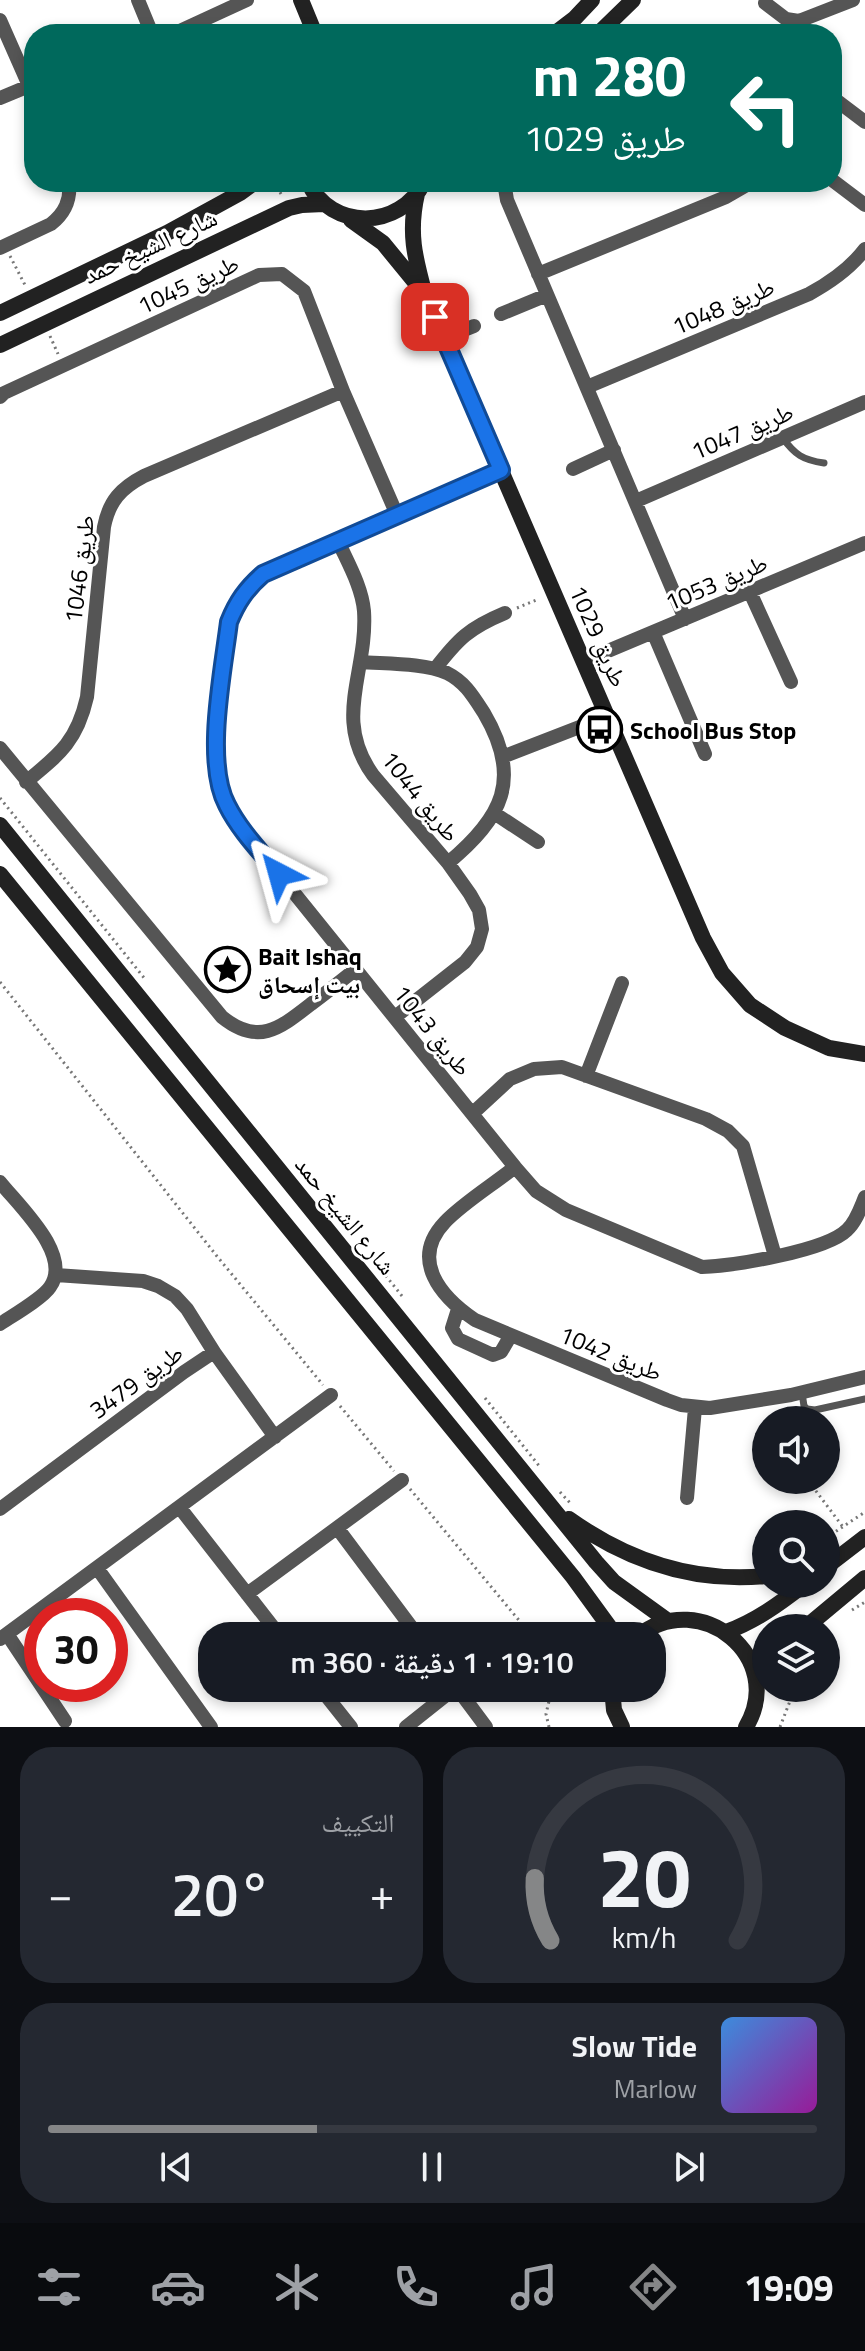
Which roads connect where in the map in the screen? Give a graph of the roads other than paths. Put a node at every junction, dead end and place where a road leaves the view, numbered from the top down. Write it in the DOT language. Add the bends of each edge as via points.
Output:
graph roads {
  1 [pos="138,0"];
  2 [pos="247,0"];
  3 [pos="301,0"];
  4 [pos="592,0"];
  5 [pos="633,0"];
  6 [pos="853,0"];
  7 [pos="863,0"];
  8 [pos="765,3"];
  9 [pos="865,6"];
  10 [pos="0,20"];
  11 [pos="148,24"];
  12 [pos="195,24"];
  13 [pos="312,24"];
  14 [pos="567,24"];
  15 [pos="608,24"];
  16 [pos="24,76"];
  17 [pos="24,93"];
  18 [pos="0,98"];
  19 [pos="842,105"];
  20 [pos="865,122"];
  21 [pos="842,188"];
  22 [pos="70,192"];
  23 [pos="241,192"];
  24 [pos="314,192"];
  25 [pos="417,192"];
  26 [pos="419,192"];
  27 [pos="506,192"];
  28 [pos="735,192"];
  29 [pos="324,204"];
  30 [pos="865,205"];
  31 [pos="347,217"];
  32 [pos="3,247"];
  33 [pos="865,249"];
  34 [pos="538,274"];
  35 [pos="425,295"];
  36 [pos="547,295"];
  37 [pos="0,313"];
  38 [pos="501,314"];
  39 [pos="474,326"];
  40 [pos="444,338"];
  41 [pos="0,345"];
  42 [pos="587,387"];
  43 [pos="343,391"];
  44 [pos="0,397"];
  45 [pos="865,402"];
  46 [pos="782,437"];
  47 [pos="614,450"];
  48 [pos="824,463"];
  49 [pos="573,469"];
  50 [pos="501,470"];
  51 [pos="636,501"];
  52 [pos="397,515"];
  53 [pos="338,541"];
  54 [pos="865,543"];
  55 [pos="750,592"];
  56 [pos="505,613"];
  57 [pos="685,619"];
  58 [pos="653,632"];
  59 [pos="584,661"];
  60 [pos="360,662"];
  61 [pos="435,669"];
  62 [pos="791,682"];
  63 [pos="608,716"];
  64 [pos="0,748"];
  65 [pos="705,754"];
  66 [pos="502,757"];
  67 [pos="26,782"];
  68 [pos="494,813"];
  69 [pos="0,825"];
  70 [pos="538,842"];
  71 [pos="448,863"];
  72 [pos="0,874"];
  73 [pos="356,969"];
  74 [pos="622,983"];
  75 [pos="395,1017"];
  76 [pos="865,1054"];
  77 [pos="586,1076"];
  78 [pos="473,1113"];
  79 [pos="515,1167"];
  80 [pos="0,1182"];
  81 [pos="865,1197"];
  82 [pos="775,1256"];
  83 [pos="56,1275"];
  84 [pos="458,1309"];
  85 [pos="0,1324"];
  86 [pos="511,1335"];
  87 [pos="214,1352"];
  88 [pos="865,1377"];
  89 [pos="802,1393"];
  90 [pos="331,1395"];
  91 [pos="865,1399"];
  92 [pos="695,1408"];
  93 [pos="275,1437"];
  94 [pos="402,1480"];
  95 [pos="687,1498"];
  96 [pos="551,1507"];
  97 [pos="180,1508"];
  98 [pos="0,1509"];
  99 [pos="338,1529"];
  100 [pos="865,1535"];
  101 [pos="840,1548"];
  102 [pos="840,1556"];
  103 [pos="97,1568"];
  104 [pos="752,1577"];
  105 [pos="865,1578"];
  106 [pos="247,1594"];
  107 [pos="787,1598"];
  108 [pos="822,1614"];
  109 [pos="668,1621"];
  110 [pos="269,1622"];
  111 [pos="408,1622"];
  112 [pos="606,1622"];
  113 [pos="726,1632"];
  114 [pos="3,1637"];
  115 [pos="752,1663"];
  116 [pos="331,1702"];
  117 [pos="438,1702"];
  118 [pos="467,1702"];
  119 [pos="613,1702"];
  120 [pos="755,1702"];
  121 [pos="614,1710"];
  122 [pos="64,1725"];
  123 [pos="748,1726"];
  124 [pos="211,1727"];
  125 [pos="351,1727"];
  126 [pos="406,1727"];
  127 [pos="486,1727"];
  128 [pos="603,1727"];
  129 [pos="622,1727"];
  1 -- 11 [label="street"];
  2 -- 12 [label="street"];
  3 -- 13 [label="main road"];
  4 -- 14 [label="main road"];
  5 -- 15 [label="main road"];
  6 -- 8 [label="street" via="799,21 786,19"];
  7 -- 9 [label="street"];
  10 -- 16 [label="street"];
  17 -- 18 [label="street"];
  19 -- 20 [label="street"];
  21 -- 30 [label="street"];
  22 -- 32 [label="street" via="68,203 51,224"];
  23 -- 37 [label="main road, شارع الشيخ حمد"];
  24 -- 29 [label="main road"];
  25 -- 31 [label="main road" via="403,208 385,217"];
  26 -- 35 [label="main road, طريق 1029" via="412,238"];
  27 -- 34 [label="street"];
  28 -- 34 [label="street"];
  29 -- 31 [label="main road, طريق 1029"];
  29 -- 41 [label="main road, شارع الشيخ حمد" via="289,208"];
  31 -- 35 [label="main road, طريق 1029" via="383,243"];
  33 -- 42 [label="street, طريق 1048" via="828,284 809,294"];
  34 -- 36 [label="street"];
  35 -- 40 [label="main road, طريق 1029"];
  36 -- 38 [label="street"];
  36 -- 42 [label="street"];
  39 -- 40 [label="street"];
  40 -- 50 [label="main road, طريق 1029"];
  42 -- 47 [label="street"];
  43 -- 44 [label="street, طريق 1045" via="304,291 282,274 259,275"];
  43 -- 52 [label="street, طريق 1045"];
  43 -- 67 [label="street, طريق 1046" via="144,476 116,496 104,527 82,719 57,757"];
  45 -- 46 [label="street, طريق 1047"];
  46 -- 48 [label="lane" via="800,458"];
  46 -- 51 [label="street, طريق 1047"];
  47 -- 49 [label="street"];
  47 -- 51 [label="street"];
  50 -- 52 [label="street, طريق 1043"];
  50 -- 59 [label="main road, طريق 1029"];
  51 -- 57 [label="street"];
  52 -- 53 [label="street, طريق 1043"];
  53 -- 60 [label="street, طريق 1044" via="364,609"];
  53 -- 73 [label="street, طريق 1043" via="263,574 236,603 229,622 215,750 217,777 233,815"];
  54 -- 55 [label="street, طريق 1053"];
  55 -- 57 [label="street, طريق 1053"];
  55 -- 62 [label="street"];
  56 -- 61 [label="street" via="457,640"];
  57 -- 58 [label="street, طريق 1053"];
  58 -- 59 [label="street, طريق 1053"];
  58 -- 65 [label="street"];
  59 -- 63 [label="main road, طريق 1029"];
  60 -- 61 [label="street, طريق 1044"];
  60 -- 71 [label="street, طريق 1044" via="352,725 362,760"];
  61 -- 66 [label="street, طريق 1044" via="468,687 493,729"];
  63 -- 66 [label="street"];
  63 -- 76 [label="main road, طريق 1029" via="722,973 750,1005 785,1028 829,1048"];
  64 -- 67 [label="street"];
  66 -- 68 [label="street, طريق 1044" via="504,785"];
  67 -- 73 [label="street" via="236,1028 271,1031"];
  68 -- 70 [label="street, طريق 1044"];
  68 -- 71 [label="street, طريق 1044"];
  69 -- 96 [label="main road, شارع الشيخ حمد"];
  71 -- 75 [label="street, طريق 1044" via="479,910 482,929 477,947"];
  72 -- 112 [label="main road"];
  73 -- 75 [label="street, طريق 1043"];
  74 -- 77 [label="street"];
  75 -- 78 [label="street, طريق 1043"];
  77 -- 78 [label="street, طريق 1043" via="562,1067 534,1069 510,1079"];
  77 -- 82 [label="street, طريق 1043" via="728,1131 743,1146"];
  78 -- 79 [label="street, طريق 1043"];
  79 -- 82 [label="street, طريق 1043" via="536,1191 566,1210 702,1267"];
  79 -- 84 [label="street, طريق 1042" via="436,1233 430,1248 434,1279"];
  80 -- 83 [label="street" via="49,1244"];
  81 -- 82 [label="street, طريق 1043" via="846,1232 826,1243"];
  83 -- 85 [label="street" via="50,1289"];
  83 -- 87 [label="street" via="158,1286 187,1309"];
  84 -- 86 [label="street, طريق 1042"];
  84 -- 86 [label="street, طريق 1042" via="452,1332 468,1344 493,1355"];
  86 -- 92 [label="street, طريق 1042"];
  87 -- 93 [label="street, طريق 3479"];
  87 -- 98 [label="street, طريق 3479"];
  88 -- 89 [label="street, طريق 1042"];
  89 -- 91 [label="lane" via="804,1406 815,1410"];
  89 -- 92 [label="street, طريق 1042"];
  90 -- 93 [label="street"];
  92 -- 95 [label="street"];
  93 -- 97 [label="street"];
  94 -- 99 [label="street"];
  96 -- 104 [label="main road" via="584,1530 676,1571"];
  96 -- 109 [label="main road, شارع الشيخ حمد" via="614,1582"];
  97 -- 103 [label="street"];
  97 -- 106 [label="street"];
  99 -- 106 [label="street"];
  99 -- 111 [label="street"];
  100 -- 101 [label="main road"];
  100 -- 102 [label="main road"];
  103 -- 114 [label="street"];
  103 -- 124 [label="street"];
  105 -- 108 [label="main road"];
  106 -- 110 [label="street"];
  107 -- 113 [label="main road"];
  109 -- 113 [label="main road" via="698,1620"];
  113 -- 115 [label="main road"];
  114 -- 122 [label="street"];
  116 -- 125 [label="street"];
  117 -- 126 [label="street"];
  118 -- 127 [label="street"];
  119 -- 121 [label="main road"];
  120 -- 123 [label="main road"];
  121 -- 128 [label="main road"];
  121 -- 129 [label="main road"];
}
